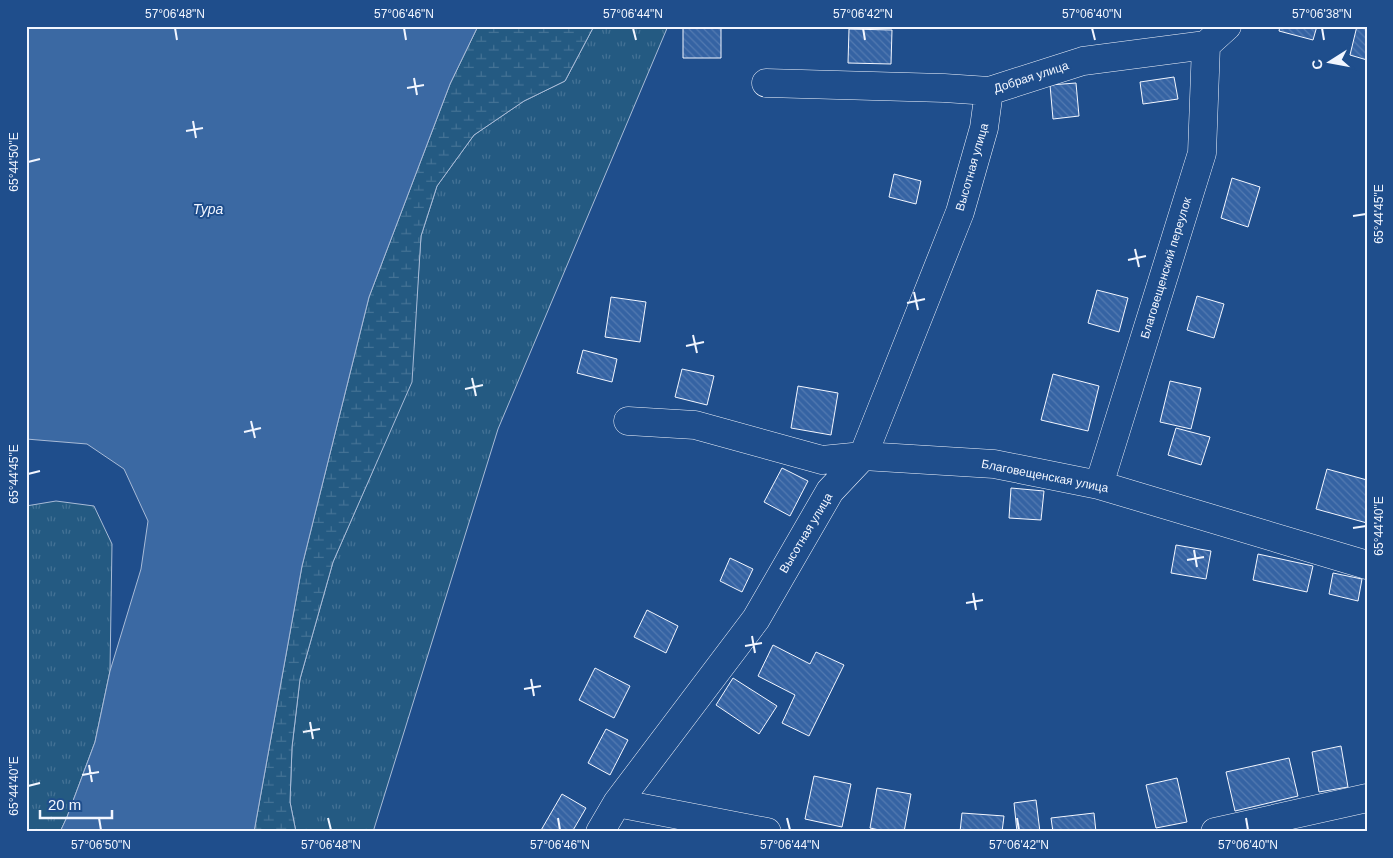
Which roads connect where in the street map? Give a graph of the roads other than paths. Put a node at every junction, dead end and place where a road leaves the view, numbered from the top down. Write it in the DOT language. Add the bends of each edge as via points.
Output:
graph roads {
  1 [pos="1227,26"];
  2 [pos="1206,46"];
  3 [pos="766,83"];
  4 [pos="989,91"];
  5 [pos="628,421"];
  6 [pos="863,456"];
  7 [pos="1100,485"];
  8 [pos="1367,565"];
  9 [pos="1367,798"];
  10 [pos="617,803"];
  11 [pos="600,832"];
  12 [pos="767,832"];
  13 [pos="1214,832"];
  1 -- 2 [label="street"];
  2 -- 4 [label="street, Добрая улица" via="1083,61"];
  2 -- 7 [label="street, Благовещенский переулок" via="1202,153"];
  3 -- 4 [label="street, Добрая улица"];
  4 -- 6 [label="street, Высотная улица" via="984,128 960,212"];
  5 -- 6 [label="street, Благовещенская улица" via="695,425 822,460"];
  6 -- 7 [label="street, Благовещенская улица" via="994,464"];
  6 -- 10 [label="street, Высотная улица" via="830,491 756,619"];
  7 -- 8 [label="street, Благовещенская улица"];
  9 -- 13 [label="street"];
  10 -- 11 [label="street, Высотная улица"];
  10 -- 12 [label="street"];
}
